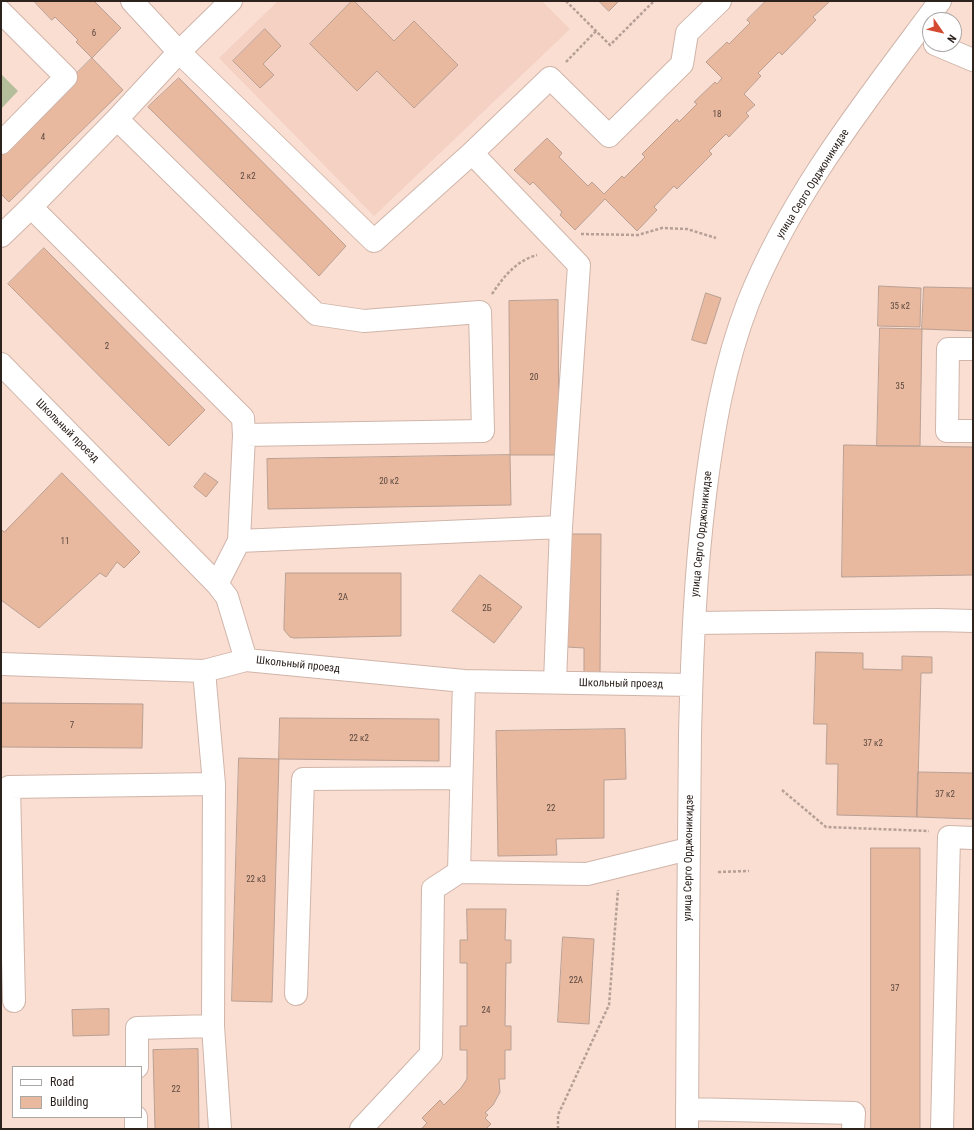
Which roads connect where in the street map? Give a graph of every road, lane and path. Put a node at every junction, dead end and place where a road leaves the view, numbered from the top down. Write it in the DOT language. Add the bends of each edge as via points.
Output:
graph roads {
  1 [pos="132,1"];
  2 [pos="231,1"];
  3 [pos="566,1"];
  4 [pos="654,1"];
  5 [pos="940,1"];
  6 [pos="717,2"];
  7 [pos="1,12"];
  8 [pos="935,12"];
  9 [pos="596,31"];
  10 [pos="922,38"];
  11 [pos="179,52"];
  12 [pos="954,52"];
  13 [pos="973,60"];
  14 [pos="550,78"];
  15 [pos="117,119"];
  16 [pos="1,144"];
  17 [pos="472,153"];
  18 [pos="31,207"];
  19 [pos="1,236"];
  20 [pos="716,238"];
  21 [pos="555,240"];
  22 [pos="480,312"];
  23 [pos="973,349"];
  24 [pos="1,364"];
  25 [pos="973,431"];
  26 [pos="244,435"];
  27 [pos="561,527"];
  28 [pos="240,541"];
  29 [pos="217,584"];
  30 [pos="973,621"];
  31 [pos="694,623"];
  32 [pos="246,660"];
  33 [pos="1,664"];
  34 [pos="204,671"];
  35 [pos="464,681"];
  36 [pos="555,682"];
  37 [pos="692,685"];
  38 [pos="461,778"];
  39 [pos="214,784"];
  40 [pos="782,790"];
  41 [pos="949,837"];
  42 [pos="973,838"];
  43 [pos="688,849"];
  44 [pos="749,871"];
  45 [pos="459,872"];
  46 [pos="718,872"];
  47 [pos="618,888"];
  48 [pos="296,994"];
  49 [pos="14,1000"];
  50 [pos="213,1026"];
  51 [pos="137,1066"];
  52 [pos="136,1118"];
  53 [pos="687,1119"];
  54 [pos="136,1129"];
  55 [pos="220,1129"];
  56 [pos="361,1129"];
  57 [pos="558,1129"];
  58 [pos="854,1129"];
  59 [pos="942,1129"];
  1 -- 11 [label="street"];
  2 -- 11 [label="street"];
  3 -- 9 [label="path"];
  4 -- 9 [label="path" via="610,45"];
  5 -- 8 [label="street, улица Серго Орджоникидзе"];
  6 -- 14 [label="street" via="687,33 682,64 609,136"];
  7 -- 16 [label="street" via="66,77"];
  9 -- 14 [label="path"];
  10 -- 31 [label="street, улица Серго Орджоникидзе" via="862,107 816,174 778,239 749,302 737,335 715,422 697,564"];
  11 -- 15 [label="street"];
  11 -- 17 [label="street" via="374,241"];
  12 -- 13 [label="street"];
  14 -- 17 [label="street"];
  15 -- 18 [label="street"];
  15 -- 22 [label="street" via="316,314 364,321"];
  17 -- 21 [label="street"];
  18 -- 19 [label="street"];
  18 -- 26 [label="street" via="243,418"];
  20 -- 21 [label="path" via="687,229 662,228 638,235"];
  21 -- 22 [label="path" via="504,276"];
  21 -- 27 [label="street" via="579,265"];
  22 -- 26 [label="street" via="483,431"];
  23 -- 25 [label="street" via="948,349 947,431"];
  24 -- 29 [label="street, Школьный проезд"];
  26 -- 28 [label="street"];
  27 -- 28 [label="street"];
  27 -- 36 [label="street"];
  28 -- 29 [label="street"];
  29 -- 32 [label="street, Школьный проезд" via="227,597"];
  30 -- 31 [label="street"];
  31 -- 37 [label="street, улица Серго Орджоникидзе"];
  32 -- 34 [label="street"];
  32 -- 35 [label="street, Школьный проезд"];
  33 -- 34 [label="street"];
  34 -- 39 [label="street"];
  35 -- 36 [label="street, Школьный проезд"];
  35 -- 38 [label="street"];
  36 -- 37 [label="street, Школьный проезд"];
  37 -- 43 [label="street, улица Серго Орджоникидзе"];
  38 -- 45 [label="street"];
  38 -- 48 [label="street" via="303,779"];
  39 -- 49 [label="street" via="9,787"];
  39 -- 50 [label="street"];
  40 -- 41 [label="path" via="826,828 933,831"];
  41 -- 42 [label="street"];
  41 -- 59 [label="street"];
  43 -- 45 [label="street" via="588,874"];
  43 -- 53 [label="street, улица Серго Орджоникидзе"];
  44 -- 46 [label="path"];
  45 -- 56 [label="street" via="433,889 431,1054"];
  47 -- 57 [label="path" via="609,1004 558,1115"];
  50 -- 51 [label="street" via="137,1028"];
  50 -- 55 [label="street"];
  52 -- 54 [label="street"];
  53 -- 58 [label="street" via="854,1113"];
}
